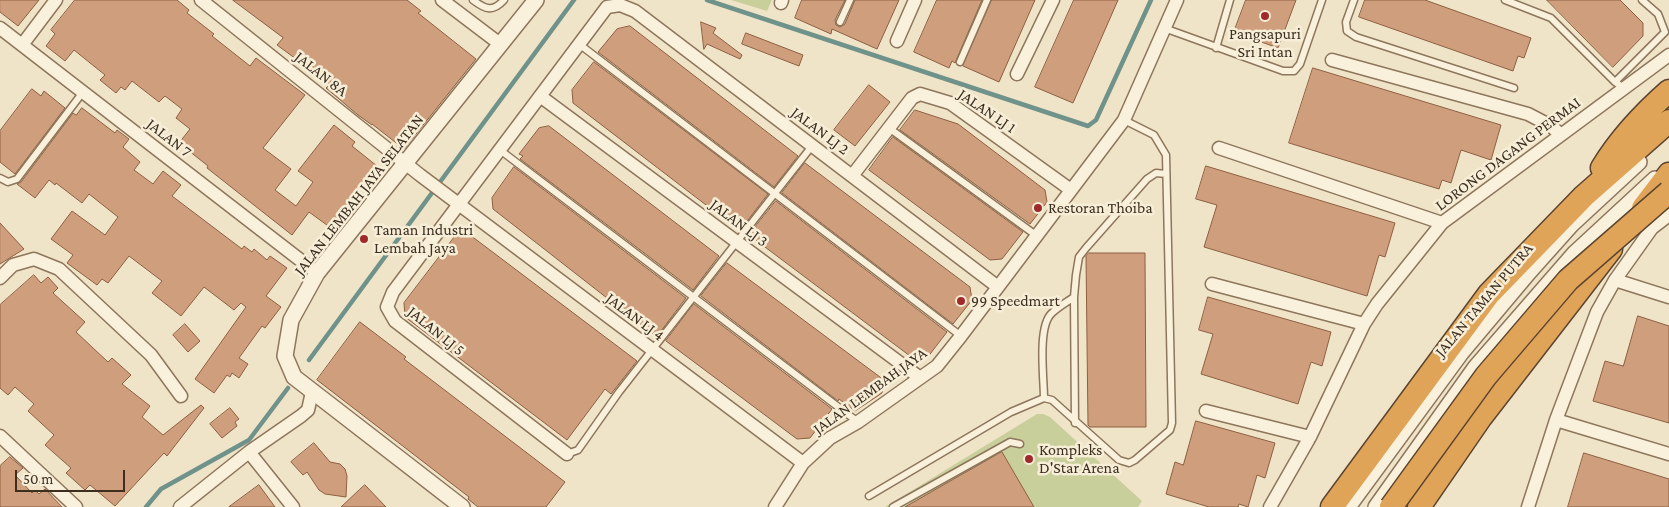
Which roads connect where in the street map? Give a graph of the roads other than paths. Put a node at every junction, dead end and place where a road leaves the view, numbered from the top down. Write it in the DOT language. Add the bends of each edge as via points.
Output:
graph roads {
  1 [pos="56,0"];
  2 [pos="201,0"];
  3 [pos="442,0"];
  4 [pos="473,0"];
  5 [pos="504,0"];
  6 [pos="536,0"];
  7 [pos="850,0"];
  8 [pos="916,0"];
  9 [pos="987,0"];
  10 [pos="1053,0"];
  11 [pos="1177,0"];
  12 [pos="1230,0"];
  13 [pos="1322,0"];
  14 [pos="1354,0"];
  15 [pos="1506,0"];
  16 [pos="1642,0"];
  17 [pos="840,22"];
  18 [pos="0,28"];
  19 [pos="1164,28"];
  20 [pos="897,41"];
  21 [pos="500,44"];
  22 [pos="579,44"];
  23 [pos="22,45"];
  24 [pos="1216,48"];
  25 [pos="1669,55"];
  26 [pos="1332,60"];
  27 [pos="960,62"];
  28 [pos="1017,74"];
  29 [pos="1620,85"];
  30 [pos="1514,88"];
  31 [pos="1669,91"];
  32 [pos="84,92"];
  33 [pos="540,96"];
  34 [pos="1124,120"];
  35 [pos="1669,121"];
  36 [pos="889,128"];
  37 [pos="1669,134"];
  38 [pos="1561,135"];
  39 [pos="812,146"];
  40 [pos="1219,148"];
  41 [pos="500,150"];
  42 [pos="405,162"];
  43 [pos="1669,166"];
  44 [pos="1166,174"];
  45 [pos="1669,174"];
  46 [pos="420,175"];
  47 [pos="852,176"];
  48 [pos="0,178"];
  49 [pos="1071,190"];
  50 [pos="1669,192"];
  51 [pos="775,194"];
  52 [pos="1584,196"];
  53 [pos="454,200"];
  54 [pos="1669,215"];
  55 [pos="1442,223"];
  56 [pos="1037,236"];
  57 [pos="737,242"];
  58 [pos="317,273"];
  59 [pos="0,278"];
  60 [pos="1615,280"];
  61 [pos="1212,284"];
  62 [pos="998,287"];
  63 [pos="1669,297"];
  64 [pos="694,298"];
  65 [pos="1074,298"];
  66 [pos="1364,324"];
  67 [pos="961,336"];
  68 [pos="653,350"];
  69 [pos="919,377"];
  70 [pos="312,392"];
  71 [pos="181,396"];
  72 [pos="1044,398"];
  73 [pos="1206,411"];
  74 [pos="1556,420"];
  75 [pos="858,422"];
  76 [pos="1075,423"];
  77 [pos="0,436"];
  78 [pos="1310,437"];
  79 [pos="1020,444"];
  80 [pos="249,452"];
  81 [pos="567,454"];
  82 [pos="1669,454"];
  83 [pos="802,463"];
  84 [pos="869,496"];
  85 [pos="76,507"];
  86 [pos="180,507"];
  87 [pos="293,507"];
  88 [pos="462,507"];
  89 [pos="774,507"];
  90 [pos="892,507"];
  91 [pos="1270,507"];
  92 [pos="1332,507"];
  93 [pos="1348,507"];
  94 [pos="1376,507"];
  95 [pos="1391,507"];
  96 [pos="1419,507"];
  97 [pos="1528,507"];
  1 -- 23 [label="street"];
  2 -- 42 [label="street, JALAN 8A"];
  3 -- 21 [label="street"];
  4 -- 5 [label="lane" via="491,9"];
  6 -- 21 [label="street, JALAN LEMBAH JAYA SELATAN"];
  7 -- 17 [label="lane"];
  8 -- 20 [label="street"];
  9 -- 27 [label="lane"];
  10 -- 28 [label="street"];
  11 -- 19 [label="street, JALAN LEMBAH JAYA"];
  12 -- 24 [label="lane"];
  13 -- 24 [label="lane" via="1300,64 1294,71 1284,71"];
  14 -- 30 [label="lane" via="1346,22 1347,31 1356,37"];
  15 -- 29 [label="lane" via="1551,18"];
  16 -- 29 [label="lane" via="1658,14 1666,32"];
  18 -- 23 [label="street, JALAN 7"];
  19 -- 24 [label="lane"];
  19 -- 34 [label="street, JALAN LEMBAH JAYA"];
  21 -- 42 [label="street, JALAN LEMBAH JAYA SELATAN"];
  22 -- 33 [label="street"];
  22 -- 39 [label="street, JALAN LJ 2" via="607,7 620,6 635,11"];
  22 -- 51 [label="lane"];
  23 -- 32 [label="street, JALAN 7"];
  25 -- 29 [label="street, LORONG DAGANG PERMAI"];
  26 -- 38 [label="street" via="1528,114"];
  29 -- 38 [label="street, LORONG DAGANG PERMAI"];
  31 -- 52 [label="highway" via="1611,154"];
  32 -- 48 [label="lane" via="17,179 8,182"];
  32 -- 58 [label="street, JALAN 7"];
  33 -- 41 [label="street"];
  33 -- 57 [label="street, JALAN LJ 3"];
  34 -- 44 [label="lane" via="1154,135 1166,155"];
  34 -- 49 [label="street, JALAN LEMBAH JAYA"];
  35 -- 52 [label="highway"];
  36 -- 47 [label="street, JALAN LJ 1"];
  36 -- 49 [label="street, JALAN LJ 1" via="912,98 920,94 950,103"];
  36 -- 56 [label="lane"];
  37 -- 93 [label="street, JALAN TAMAN PUTRA" via="1571,225 1530,272 1461,354"];
  38 -- 55 [label="street, LORONG DAGANG PERMAI"];
  39 -- 47 [label="street, JALAN LJ 2"];
  39 -- 51 [label="lane"];
  40 -- 55 [label="street"];
  41 -- 53 [label="street"];
  41 -- 64 [label="lane"];
  42 -- 46 [label="street, JALAN 8A"];
  42 -- 58 [label="street, JALAN LEMBAH JAYA SELATAN"];
  43 -- 94 [label="street" via="1575,254 1475,368"];
  44 -- 65 [label="lane" via="1156,173 1147,178 1086,248 1079,258"];
  44 -- 76 [label="lane" via="1170,430 1129,463 1119,460"];
  45 -- 96 [label="highway" via="1481,418"];
  46 -- 53 [label="street, JALAN LJ 4"];
  47 -- 62 [label="street, JALAN LJ 2"];
  49 -- 56 [label="street, JALAN LEMBAH JAYA"];
  50 -- 95 [label="highway, bridge" via="1568,280 1486,376"];
  51 -- 57 [label="lane"];
  51 -- 67 [label="lane"];
  52 -- 92 [label="highway" via="1488,294"];
  53 -- 68 [label="street, JALAN LJ 4"];
  53 -- 81 [label="street, JALAN LJ 5" via="393,292 387,307 395,322"];
  54 -- 60 [label="street" via="1652,228"];
  55 -- 66 [label="street, LORONG DAGANG PERMAI"];
  56 -- 62 [label="street, JALAN LEMBAH JAYA"];
  57 -- 64 [label="lane"];
  57 -- 69 [label="street, JALAN LJ 3"];
  58 -- 70 [label="street, JALAN LEMBAH JAYA SELATAN" via="291,320 285,356 294,377"];
  59 -- 71 [label="street" via="13,265 34,259 59,269 150,355"];
  60 -- 63 [label="street"];
  60 -- 74 [label="street" via="1597,312"];
  61 -- 66 [label="street"];
  62 -- 67 [label="street, JALAN LEMBAH JAYA"];
  64 -- 68 [label="lane"];
  64 -- 75 [label="lane"];
  65 -- 72 [label="lane" via="1046,321 1043,332"];
  65 -- 76 [label="lane"];
  66 -- 78 [label="street, LORONG DAGANG PERMAI"];
  67 -- 69 [label="street, JALAN LEMBAH JAYA" via="937,366"];
  68 -- 81 [label="lane" via="578,450"];
  68 -- 83 [label="street, JALAN LJ 4"];
  69 -- 75 [label="street, JALAN LEMBAH JAYA"];
  70 -- 80 [label="street" via="308,410"];
  70 -- 88 [label="street, JALAN LEMBAH JAYA SELATAN"];
  72 -- 76 [label="lane" via="1052,400"];
  72 -- 84 [label="lane" via="1011,412"];
  73 -- 78 [label="street"];
  74 -- 82 [label="street"];
  74 -- 97 [label="street"];
  75 -- 83 [label="street, JALAN LEMBAH JAYA" via="830,438"];
  77 -- 85 [label="street"];
  78 -- 91 [label="street, LORONG DAGANG PERMAI"];
  79 -- 90 [label="lane" via="1010,442"];
  80 -- 86 [label="street"];
  80 -- 87 [label="street"];
  83 -- 89 [label="street, JALAN LEMBAH JAYA"];
}
